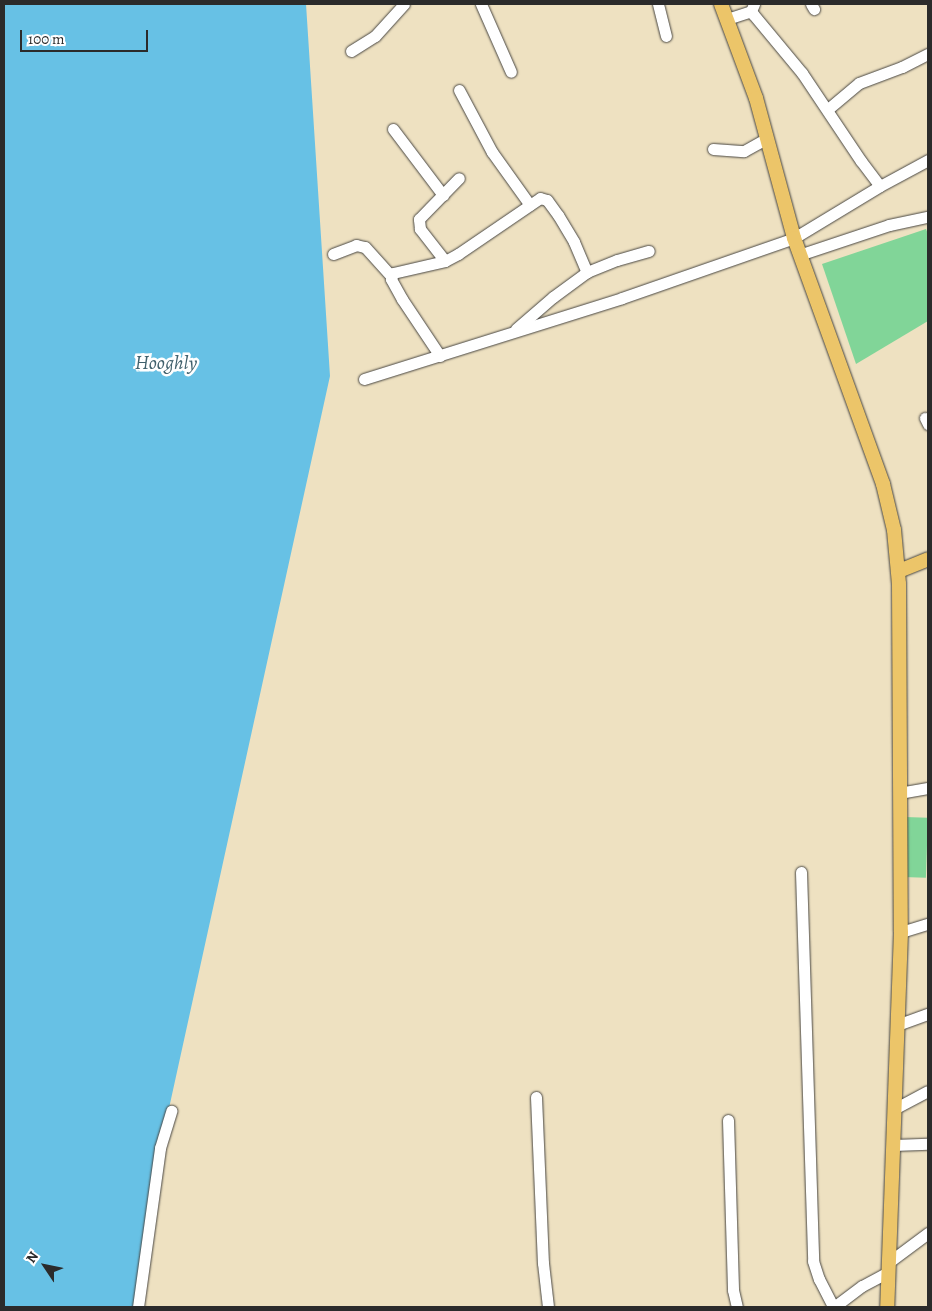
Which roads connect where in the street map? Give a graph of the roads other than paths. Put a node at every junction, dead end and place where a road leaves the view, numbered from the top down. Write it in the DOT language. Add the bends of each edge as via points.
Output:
graph roads {
  1 [pos="404,4"];
  2 [pos="481,4"];
  3 [pos="658,4"];
  4 [pos="721,4"];
  5 [pos="753,7"];
  6 [pos="727,19"];
  7 [pos="666,36"];
  8 [pos="351,51"];
  9 [pos="928,54"];
  10 [pos="511,72"];
  11 [pos="459,90"];
  12 [pos="828,109"];
  13 [pos="394,129"];
  14 [pos="767,138"];
  15 [pos="713,149"];
  16 [pos="928,160"];
  17 [pos="459,178"];
  18 [pos="880,186"];
  19 [pos="443,195"];
  20 [pos="530,204"];
  21 [pos="928,217"];
  22 [pos="794,238"];
  23 [pos="649,251"];
  24 [pos="333,254"];
  25 [pos="799,255"];
  26 [pos="444,261"];
  27 [pos="587,272"];
  28 [pos="391,276"];
  29 [pos="511,334"];
  30 [pos="440,356"];
  31 [pos="364,379"];
  32 [pos="928,559"];
  33 [pos="899,571"];
  34 [pos="928,788"];
  35 [pos="899,793"];
  36 [pos="800,872"];
  37 [pos="928,924"];
  38 [pos="901,932"];
  39 [pos="928,1014"];
  40 [pos="897,1024"];
  41 [pos="928,1091"];
  42 [pos="536,1097"];
  43 [pos="894,1109"];
  44 [pos="172,1111"];
  45 [pos="728,1120"];
  46 [pos="928,1144"];
  47 [pos="893,1145"];
  48 [pos="928,1233"];
  49 [pos="888,1267"];
  50 [pos="138,1307"];
  51 [pos="548,1307"];
  52 [pos="736,1307"];
  53 [pos="834,1307"];
  54 [pos="887,1307"];
  1 -- 8 [label="street" via="375,36"];
  2 -- 10 [label="street"];
  3 -- 7 [label="street"];
  4 -- 6 [label="main road"];
  5 -- 6 [label="street"];
  5 -- 12 [label="street"];
  6 -- 14 [label="main road"];
  9 -- 12 [label="street" via="859,83"];
  11 -- 20 [label="street" via="492,152"];
  12 -- 18 [label="street"];
  13 -- 19 [label="street"];
  14 -- 15 [label="street" via="744,151"];
  14 -- 22 [label="main road"];
  16 -- 18 [label="street"];
  17 -- 19 [label="street"];
  18 -- 22 [label="street"];
  19 -- 26 [label="street" via="422,215 418,224"];
  20 -- 26 [label="street"];
  20 -- 27 [label="street" via="540,198 548,200 574,242"];
  21 -- 25 [label="street" via="889,225"];
  22 -- 25 [label="main road"];
  22 -- 29 [label="street"];
  23 -- 27 [label="street"];
  24 -- 28 [label="street" via="356,245 365,247"];
  25 -- 33 [label="main road" via="883,484"];
  26 -- 28 [label="street" via="397,271"];
  27 -- 29 [label="street"];
  28 -- 30 [label="street" via="406,306"];
  29 -- 30 [label="street"];
  30 -- 31 [label="street"];
  32 -- 33 [label="main road"];
  33 -- 35 [label="main road"];
  34 -- 35 [label="street"];
  35 -- 38 [label="main road"];
  36 -- 53 [label="street" via="813,1261"];
  37 -- 38 [label="street"];
  38 -- 40 [label="main road"];
  39 -- 40 [label="street"];
  40 -- 43 [label="main road"];
  41 -- 43 [label="street"];
  42 -- 51 [label="street" via="543,1264"];
  43 -- 47 [label="main road"];
  44 -- 50 [label="street" via="160,1148"];
  45 -- 52 [label="street"];
  46 -- 47 [label="street"];
  47 -- 49 [label="main road"];
  48 -- 49 [label="street"];
  49 -- 53 [label="street"];
  49 -- 54 [label="main road"];
}
